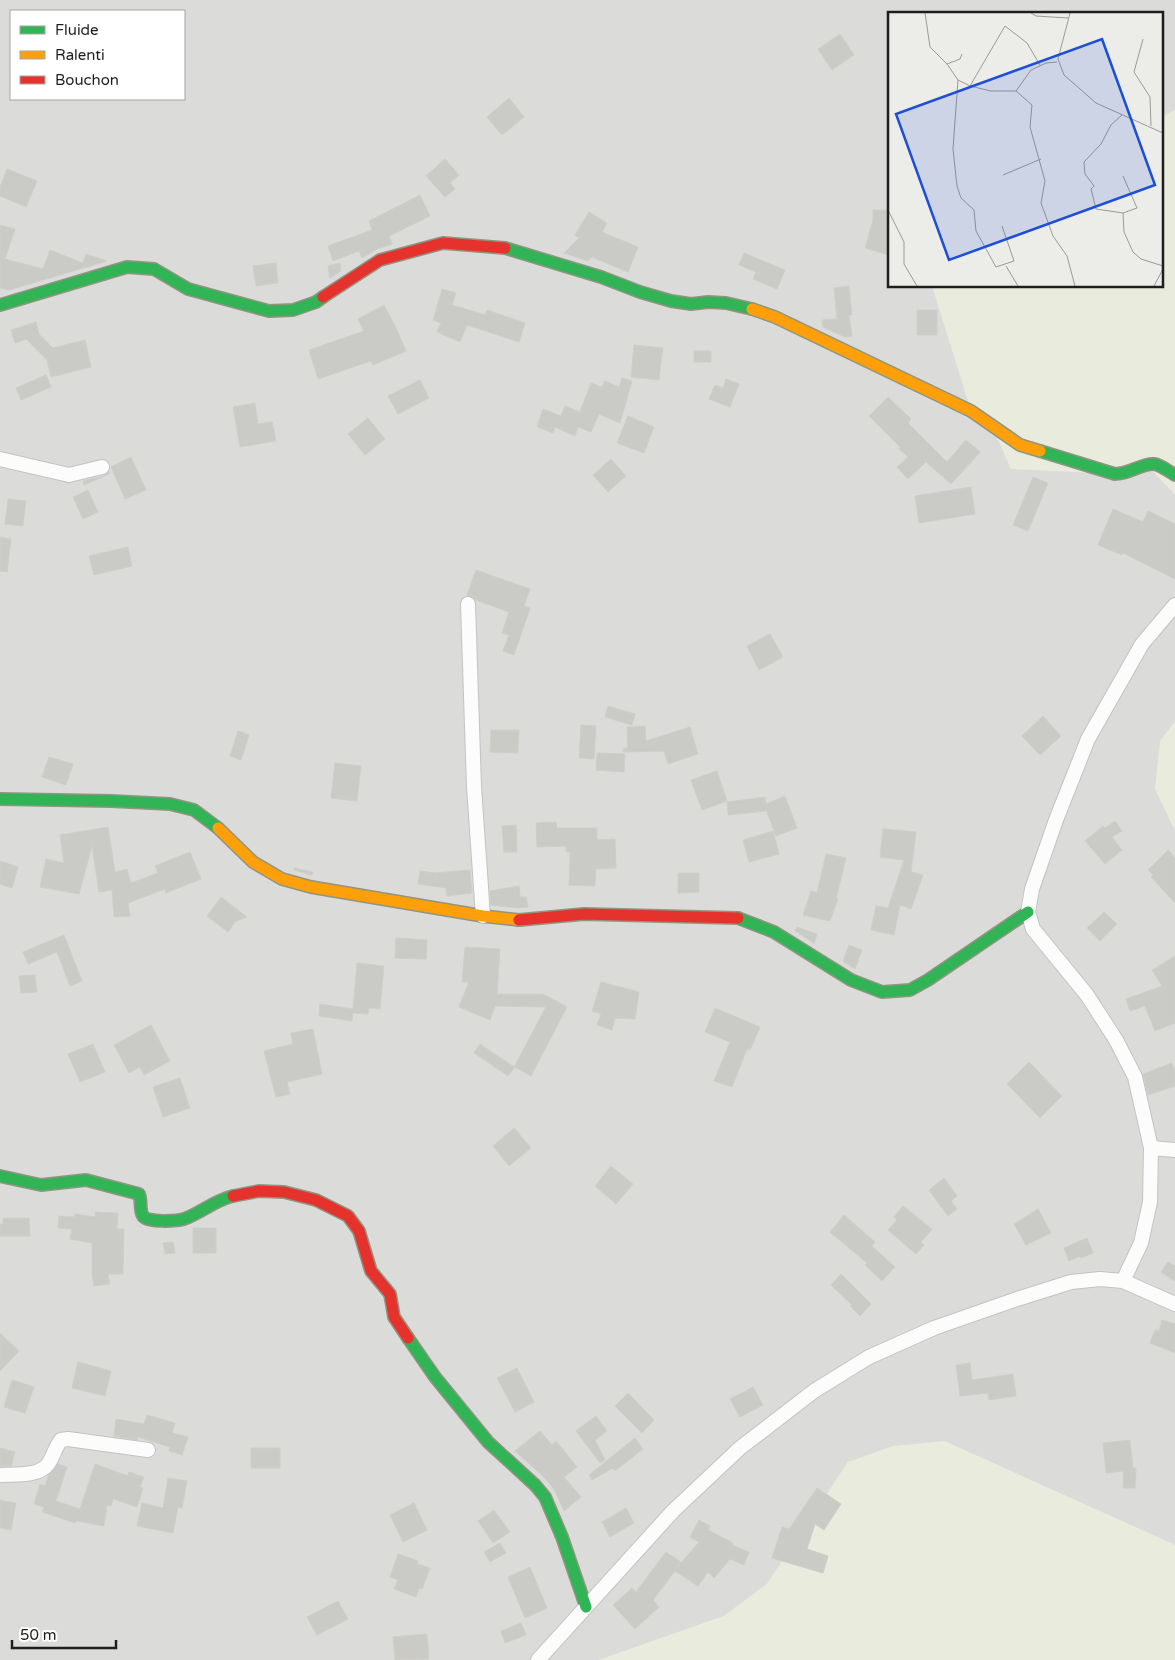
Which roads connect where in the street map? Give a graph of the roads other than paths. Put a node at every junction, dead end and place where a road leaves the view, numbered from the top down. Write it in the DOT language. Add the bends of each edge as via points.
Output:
graph roads {
  1 [pos="0,305"];
  2 [pos="0,459"];
  3 [pos="102,468"];
  4 [pos="1175,475"];
  5 [pos="468,604"];
  6 [pos="1175,605"];
  7 [pos="0,799"];
  8 [pos="1028,912"];
  9 [pos="483,916"];
  10 [pos="1151,1148"];
  11 [pos="1175,1150"];
  12 [pos="0,1176"];
  13 [pos="1123,1281"];
  14 [pos="1175,1304"];
  15 [pos="148,1450"];
  16 [pos="0,1475"];
  17 [pos="586,1607"];
  18 [pos="538,1660"];
  1 -- 4 [label="street" via="127,267 140,266 154,269 188,289 269,310 293,310 316,302 380,260 409,251 443,243 506,248 671,300 691,304 726,303 775,317 971,411 1020,445 1115,474 1129,474 1153,464"];
  2 -- 3 [label="street" via="69,475"];
  5 -- 9 [label="street" via="474,787"];
  6 -- 8 [label="street" via="1142,644 1088,739 1032,889"];
  7 -- 9 [label="street" via="170,804 194,810 215,825 253,862 282,879 311,887"];
  8 -- 9 [label="street" via="910,990 882,992 851,980 774,932 739,918 584,914 517,920"];
  8 -- 10 [label="street" via="1033,929 1087,995 1116,1040 1135,1077"];
  10 -- 11 [label="street"];
  10 -- 13 [label="street" via="1150,1202 1141,1243"];
  12 -- 17 [label="street" via="41,1184 86,1180 139,1194 142,1214 151,1221 183,1219 223,1198 259,1191 284,1192 316,1200 348,1216 359,1231 371,1271 390,1294 394,1316 435,1377 488,1442 545,1497"];
  13 -- 14 [label="street"];
  13 -- 17 [label="street" via="1071,1282 1035,1293 934,1328 861,1362 814,1391 740,1448 673,1511"];
  15 -- 16 [label="street" via="61,1440 48,1465 39,1471"];
  17 -- 18 [label="street"];
}
